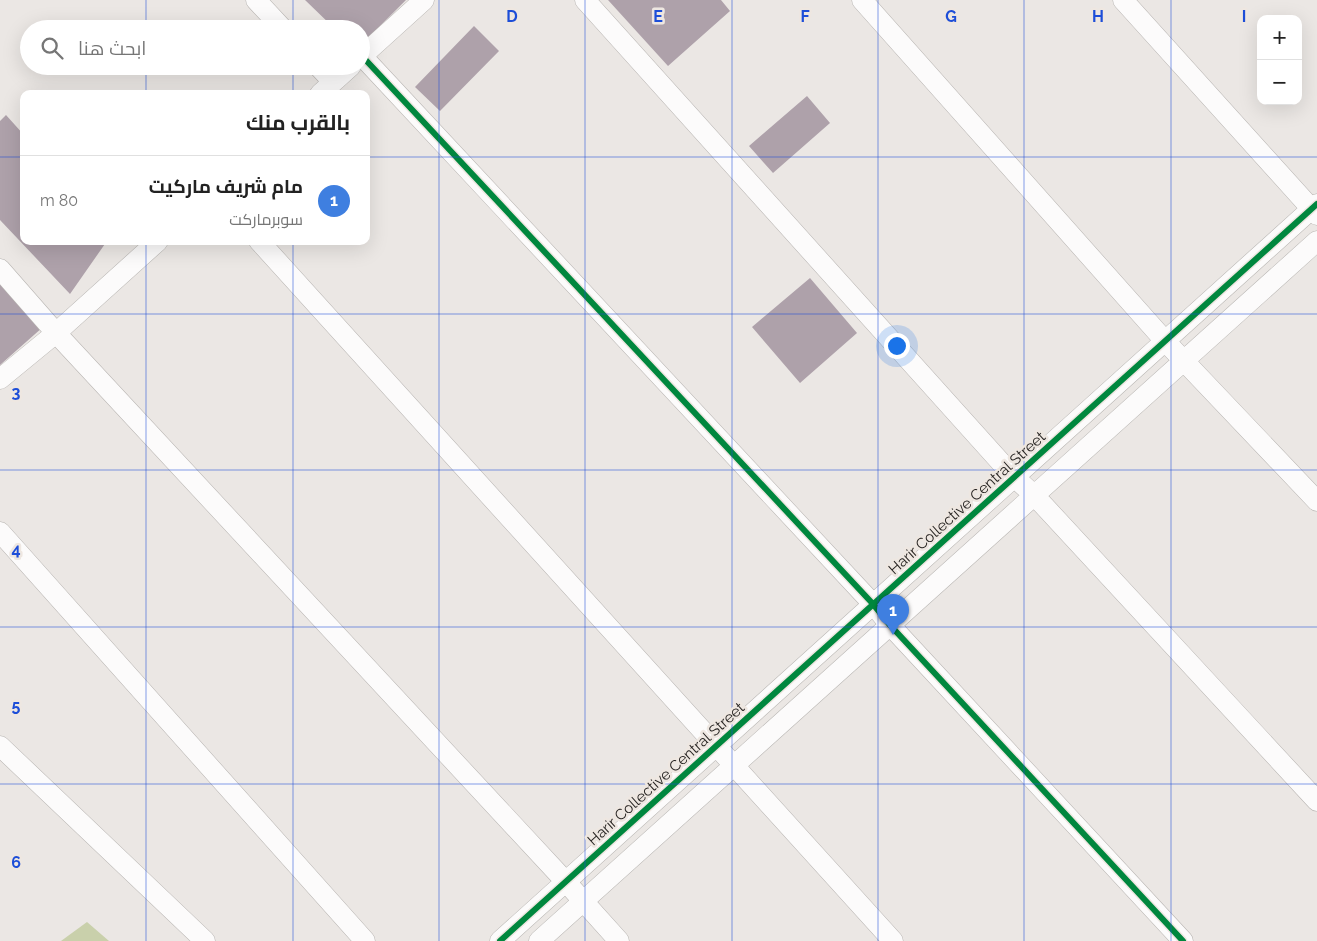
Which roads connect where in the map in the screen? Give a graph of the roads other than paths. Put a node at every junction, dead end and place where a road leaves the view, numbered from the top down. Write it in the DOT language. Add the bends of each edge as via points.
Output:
graph roads {
  1 [pos="256,0"];
  2 [pos="424,0"];
  3 [pos="585,0"];
  4 [pos="862,0"];
  5 [pos="1124,0"];
  6 [pos="275,20"];
  7 [pos="370,49"];
  8 [pos="370,73"];
  9 [pos="322,75"];
  10 [pos="341,75"];
  11 [pos="327,88"];
  12 [pos="1315,209"];
  13 [pos="1317,241"];
  14 [pos="154,245"];
  15 [pos="263,245"];
  16 [pos="0,269"];
  17 [pos="56,333"];
  18 [pos="1165,341"];
  19 [pos="1184,361"];
  20 [pos="0,379"];
  21 [pos="1014,477"];
  22 [pos="1034,496"];
  23 [pos="1317,501"];
  24 [pos="0,532"];
  25 [pos="873,604"];
  26 [pos="890,625"];
  27 [pos="0,746"];
  28 [pos="716,746"];
  29 [pos="734,766"];
  30 [pos="1317,801"];
  31 [pos="566,882"];
  32 [pos="583,901"];
  33 [pos="205,941"];
  34 [pos="366,941"];
  35 [pos="500,941"];
  36 [pos="539,941"];
  37 [pos="618,941"];
  38 [pos="893,941"];
  39 [pos="1183,941"];
  1 -- 6 [label="street"];
  2 -- 7 [label="street"];
  3 -- 21 [label="street"];
  4 -- 18 [label="street"];
  5 -- 12 [label="street"];
  8 -- 25 [label="street"];
  9 -- 11 [label="street"];
  10 -- 11 [label="street"];
  12 -- 18 [label="street, Harir Collective Central Street"];
  13 -- 19 [label="street"];
  14 -- 17 [label="street"];
  15 -- 28 [label="street"];
  16 -- 17 [label="street"];
  17 -- 20 [label="street"];
  17 -- 31 [label="street"];
  18 -- 19 [label="street"];
  18 -- 21 [label="street, Harir Collective Central Street"];
  19 -- 22 [label="street"];
  19 -- 23 [label="street"];
  21 -- 22 [label="street"];
  21 -- 25 [label="street, Harir Collective Central Street"];
  22 -- 26 [label="street"];
  22 -- 30 [label="street"];
  24 -- 34 [label="street"];
  25 -- 26 [label="street"];
  25 -- 28 [label="street, Harir Collective Central Street"];
  26 -- 29 [label="street"];
  26 -- 39 [label="street"];
  27 -- 33 [label="street"];
  28 -- 29 [label="street"];
  28 -- 31 [label="street, Harir Collective Central Street"];
  29 -- 32 [label="street"];
  29 -- 38 [label="street"];
  31 -- 32 [label="street"];
  31 -- 35 [label="street, Harir Collective Central Street"];
  32 -- 36 [label="street"];
  32 -- 37 [label="street"];
}
